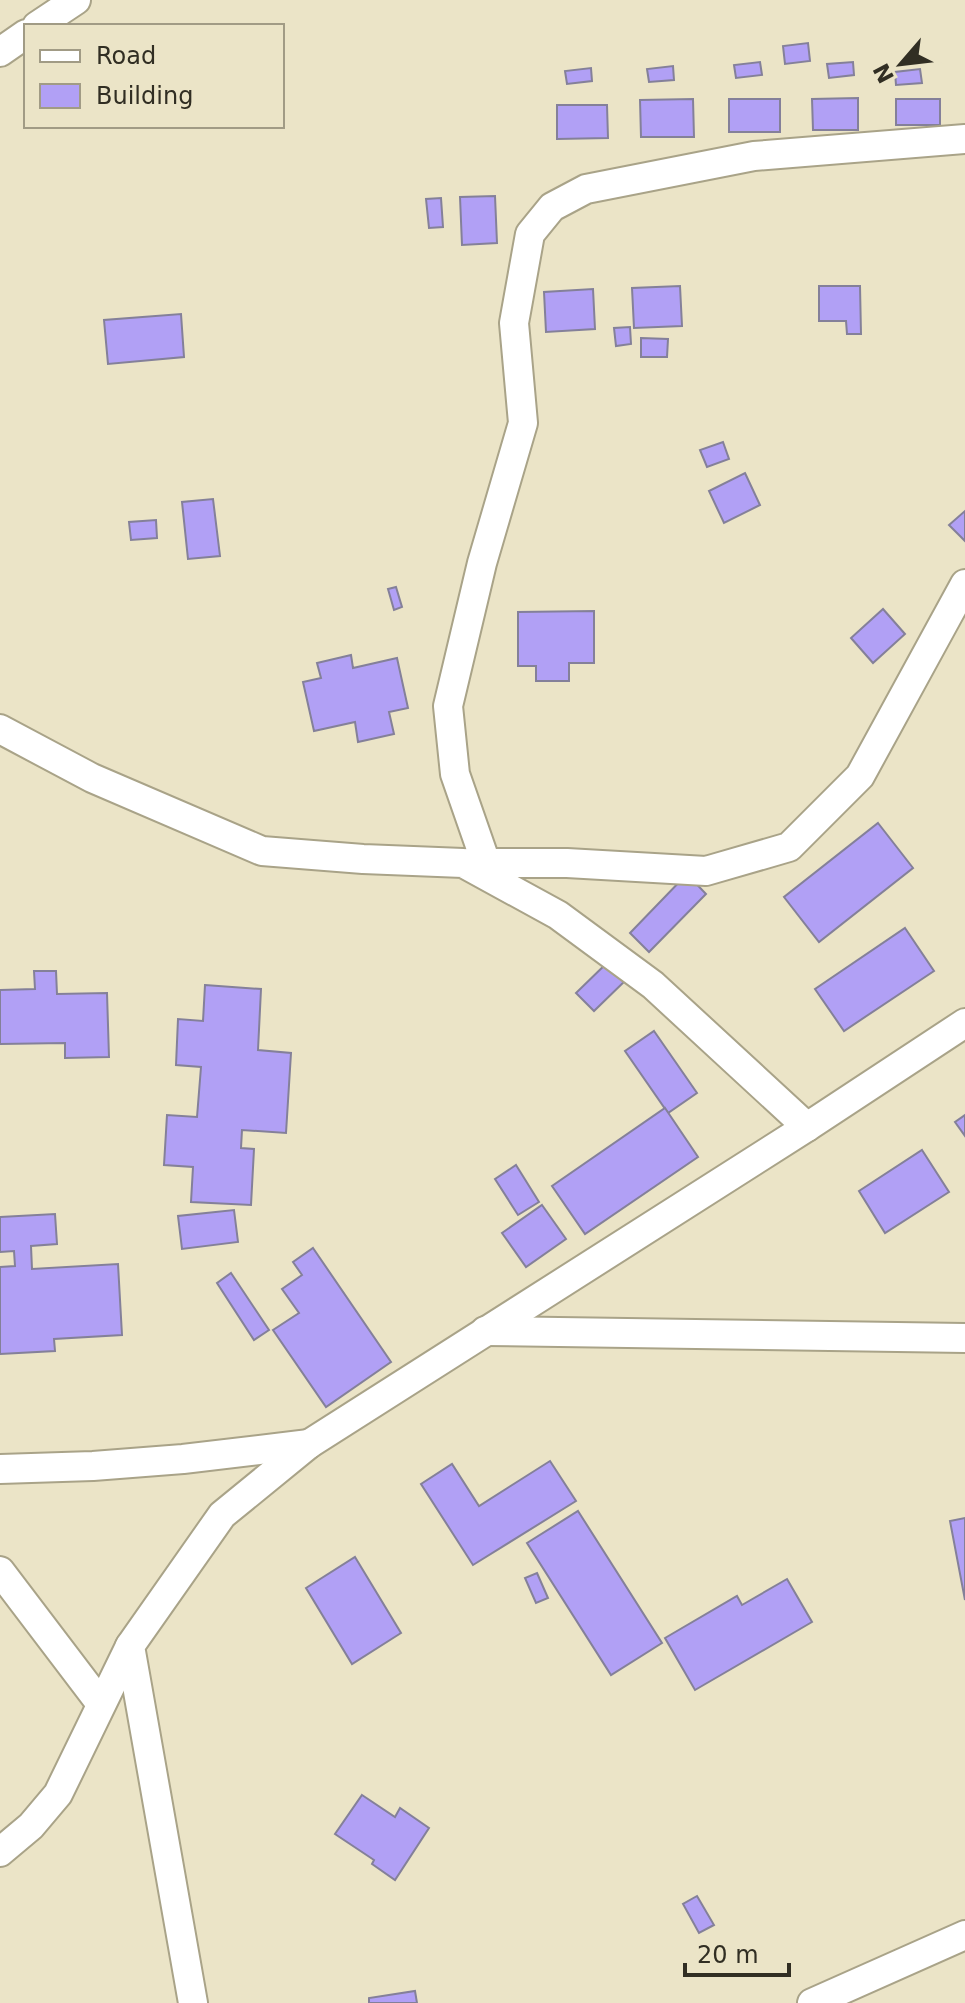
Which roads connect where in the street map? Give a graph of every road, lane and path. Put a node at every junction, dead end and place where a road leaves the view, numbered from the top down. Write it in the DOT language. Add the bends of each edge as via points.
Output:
graph roads {
  1 [pos="76,0"];
  2 [pos="40,24"];
  3 [pos="24,35"];
  4 [pos="0,52"];
  5 [pos="965,139"];
  6 [pos="965,584"];
  7 [pos="0,729"];
  8 [pos="474,863"];
  9 [pos="965,1023"];
  10 [pos="807,1127"];
  11 [pos="485,1331"];
  12 [pos="965,1338"];
  13 [pos="309,1444"];
  14 [pos="0,1469"];
  15 [pos="0,1571"];
  16 [pos="130,1646"];
  17 [pos="101,1704"];
  18 [pos="0,1852"];
  19 [pos="965,1935"];
  20 [pos="193,2003"];
  21 [pos="812,2003"];
  1 -- 2 [label="street"];
  3 -- 4 [label="street"];
  5 -- 8 [label="street" via="754,156 586,189 552,207 530,234 514,323 523,423 448,706 455,774"];
  6 -- 8 [label="street" via="860,776 789,847 706,871"];
  7 -- 8 [label="street" via="92,778 262,851"];
  8 -- 10 [label="street" via="558,915 653,985"];
  9 -- 10 [label="street"];
  10 -- 11 [label="street"];
  11 -- 12 [label="street"];
  11 -- 13 [label="street"];
  13 -- 14 [label="street" via="183,1459"];
  13 -- 16 [label="street" via="222,1515"];
  15 -- 17 [label="street"];
  16 -- 17 [label="street"];
  16 -- 20 [label="street"];
  17 -- 18 [label="street" via="58,1794"];
  19 -- 21 [label="street"];
}
